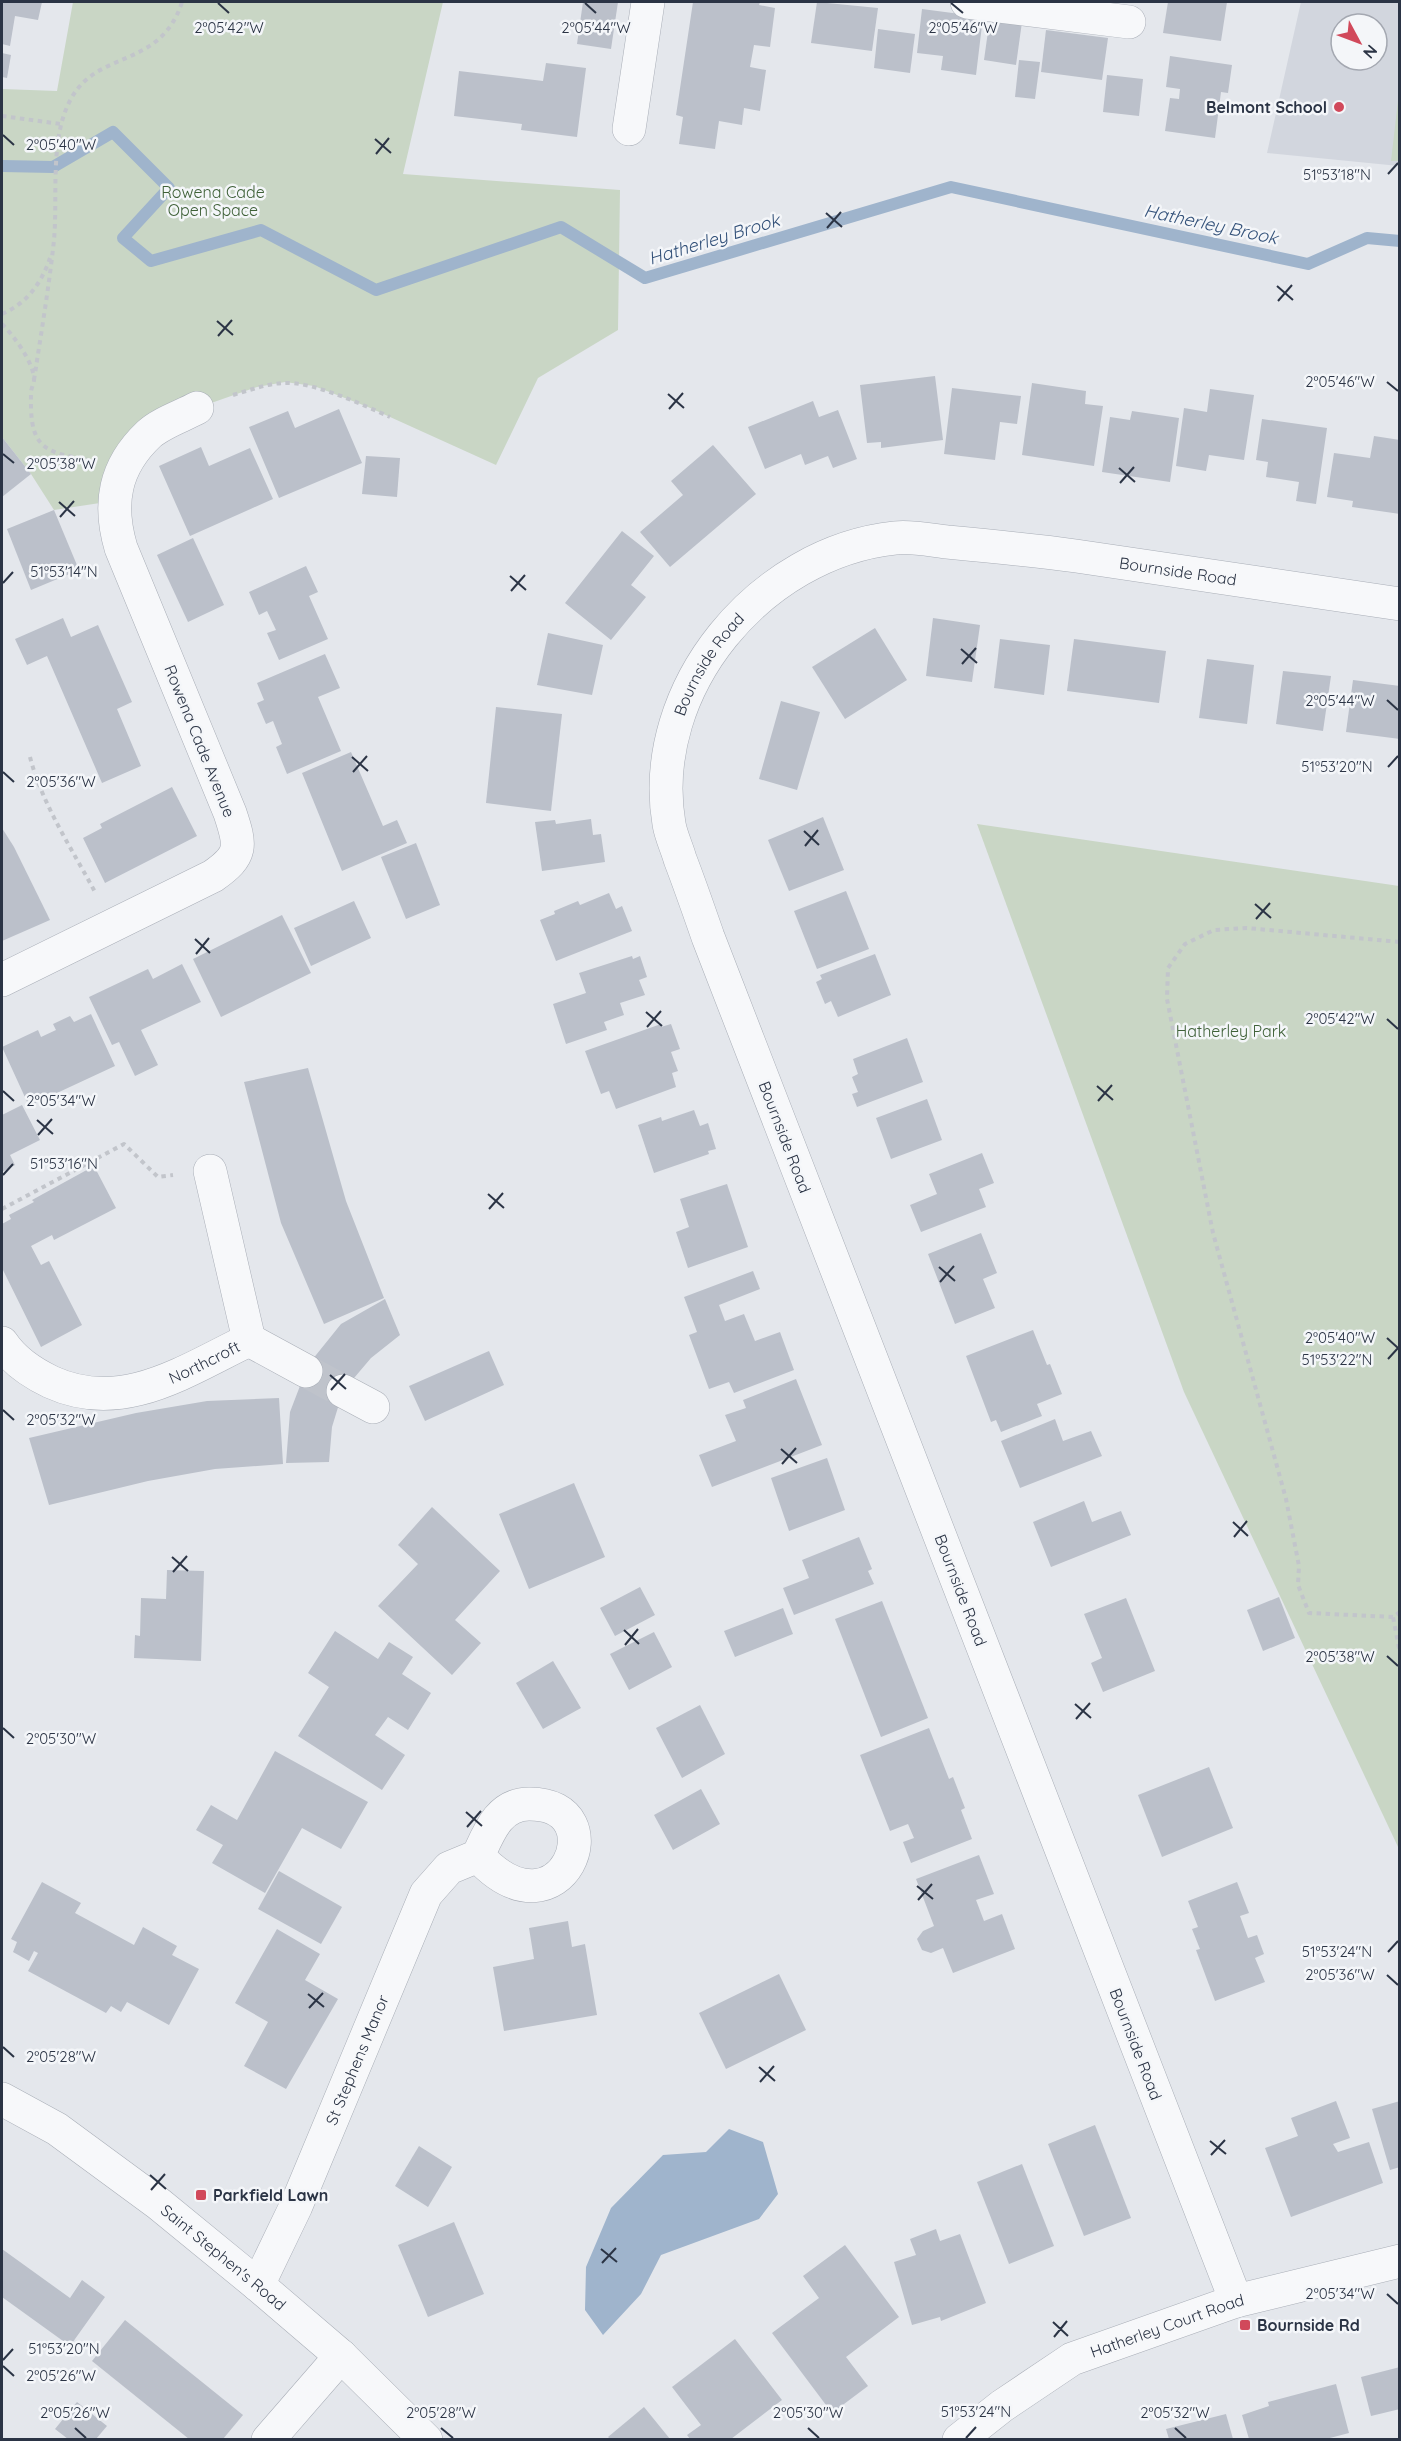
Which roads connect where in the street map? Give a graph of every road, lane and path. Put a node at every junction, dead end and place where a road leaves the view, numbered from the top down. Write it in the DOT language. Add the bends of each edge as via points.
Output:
graph roads {
  1 [pos="182,2"];
  2 [pos="648,2"];
  3 [pos="967,2"];
  4 [pos="1129,22"];
  5 [pos="2,116"];
  6 [pos="61,123"];
  7 [pos="629,129"];
  8 [pos="53,249"];
  9 [pos="2,314"];
  10 [pos="2,324"];
  11 [pos="34,380"];
  12 [pos="197,408"];
  13 [pos="390,417"];
  14 [pos="124,468"];
  15 [pos="1400,604"];
  16 [pos="30,757"];
  17 [pos="111,928"];
  18 [pos="1400,942"];
  19 [pos="2,980"];
  20 [pos="210,1171"];
  21 [pos="2,1209"];
  22 [pos="249,1340"];
  23 [pos="2,1343"];
  24 [pos="306,1371"];
  25 [pos="343,1391"];
  26 [pos="373,1407"];
  27 [pos="1400,1612"];
  28 [pos="1393,1617"];
  29 [pos="1400,1653"];
  30 [pos="478,1856"];
  31 [pos="2,2098"];
  32 [pos="1400,2261"];
  33 [pos="258,2284"];
  34 [pos="1236,2301"];
  35 [pos="340,2356"];
  36 [pos="268,2439"];
  37 [pos="426,2439"];
  38 [pos="959,2439"];
  1 -- 6 [label="path" via="172,24 153,44 100,69 79,86"];
  2 -- 7 [label="street"];
  3 -- 4 [label="street"];
  5 -- 6 [label="path"];
  6 -- 8 [label="path"];
  8 -- 9 [label="path" via="31,294"];
  8 -- 11 [label="path"];
  10 -- 11 [label="path" via="20,347"];
  11 -- 14 [label="path" via="31,424 44,446 70,457"];
  12 -- 13 [label="path" via="257,387 285,382 314,386"];
  12 -- 14 [label="street, Rowena Cade Avenue" via="150,433"];
  14 -- 17 [label="street, Rowena Cade Avenue" via="113,501 120,548 230,813 238,851 230,865 213,876"];
  15 -- 34 [label="street, Bournside Road" via="1025,549 897,537 862,543 796,571 740,615 695,677 670,749 669,826 708,937"];
  16 -- 17 [label="path" via="34,774"];
  17 -- 19 [label="street, Rowena Cade Avenue"];
  18 -- 28 [label="path" via="1247,928 1214,930 1185,944 1168,968 1167,999 1213,1233 1286,1499 1299,1566 1298,1586 1309,1613"];
  20 -- 21 [label="path" via="158,1177 124,1144"];
  20 -- 22 [label="street, Northcroft"];
  22 -- 23 [label="street, Northcroft" via="152,1386 113,1394 64,1388 26,1368"];
  22 -- 24 [label="street"];
  25 -- 26 [label="street"];
  27 -- 28 [label="path"];
  28 -- 29 [label="path"];
  30 -- 33 [label="street, St Stephens Manor" via="449,1868 426,1894 296,2206"];
  31 -- 33 [label="street, Saint Stephen's Road" via="57,2129"];
  32 -- 34 [label="street, Hatherley Court Road"];
  33 -- 35 [label="street, Saint Stephen's Road"];
  34 -- 38 [label="street, Hatherley Court Road" via="1072,2359"];
  35 -- 36 [label="street"];
  35 -- 37 [label="street, Saint Stephen's Road"];
}
